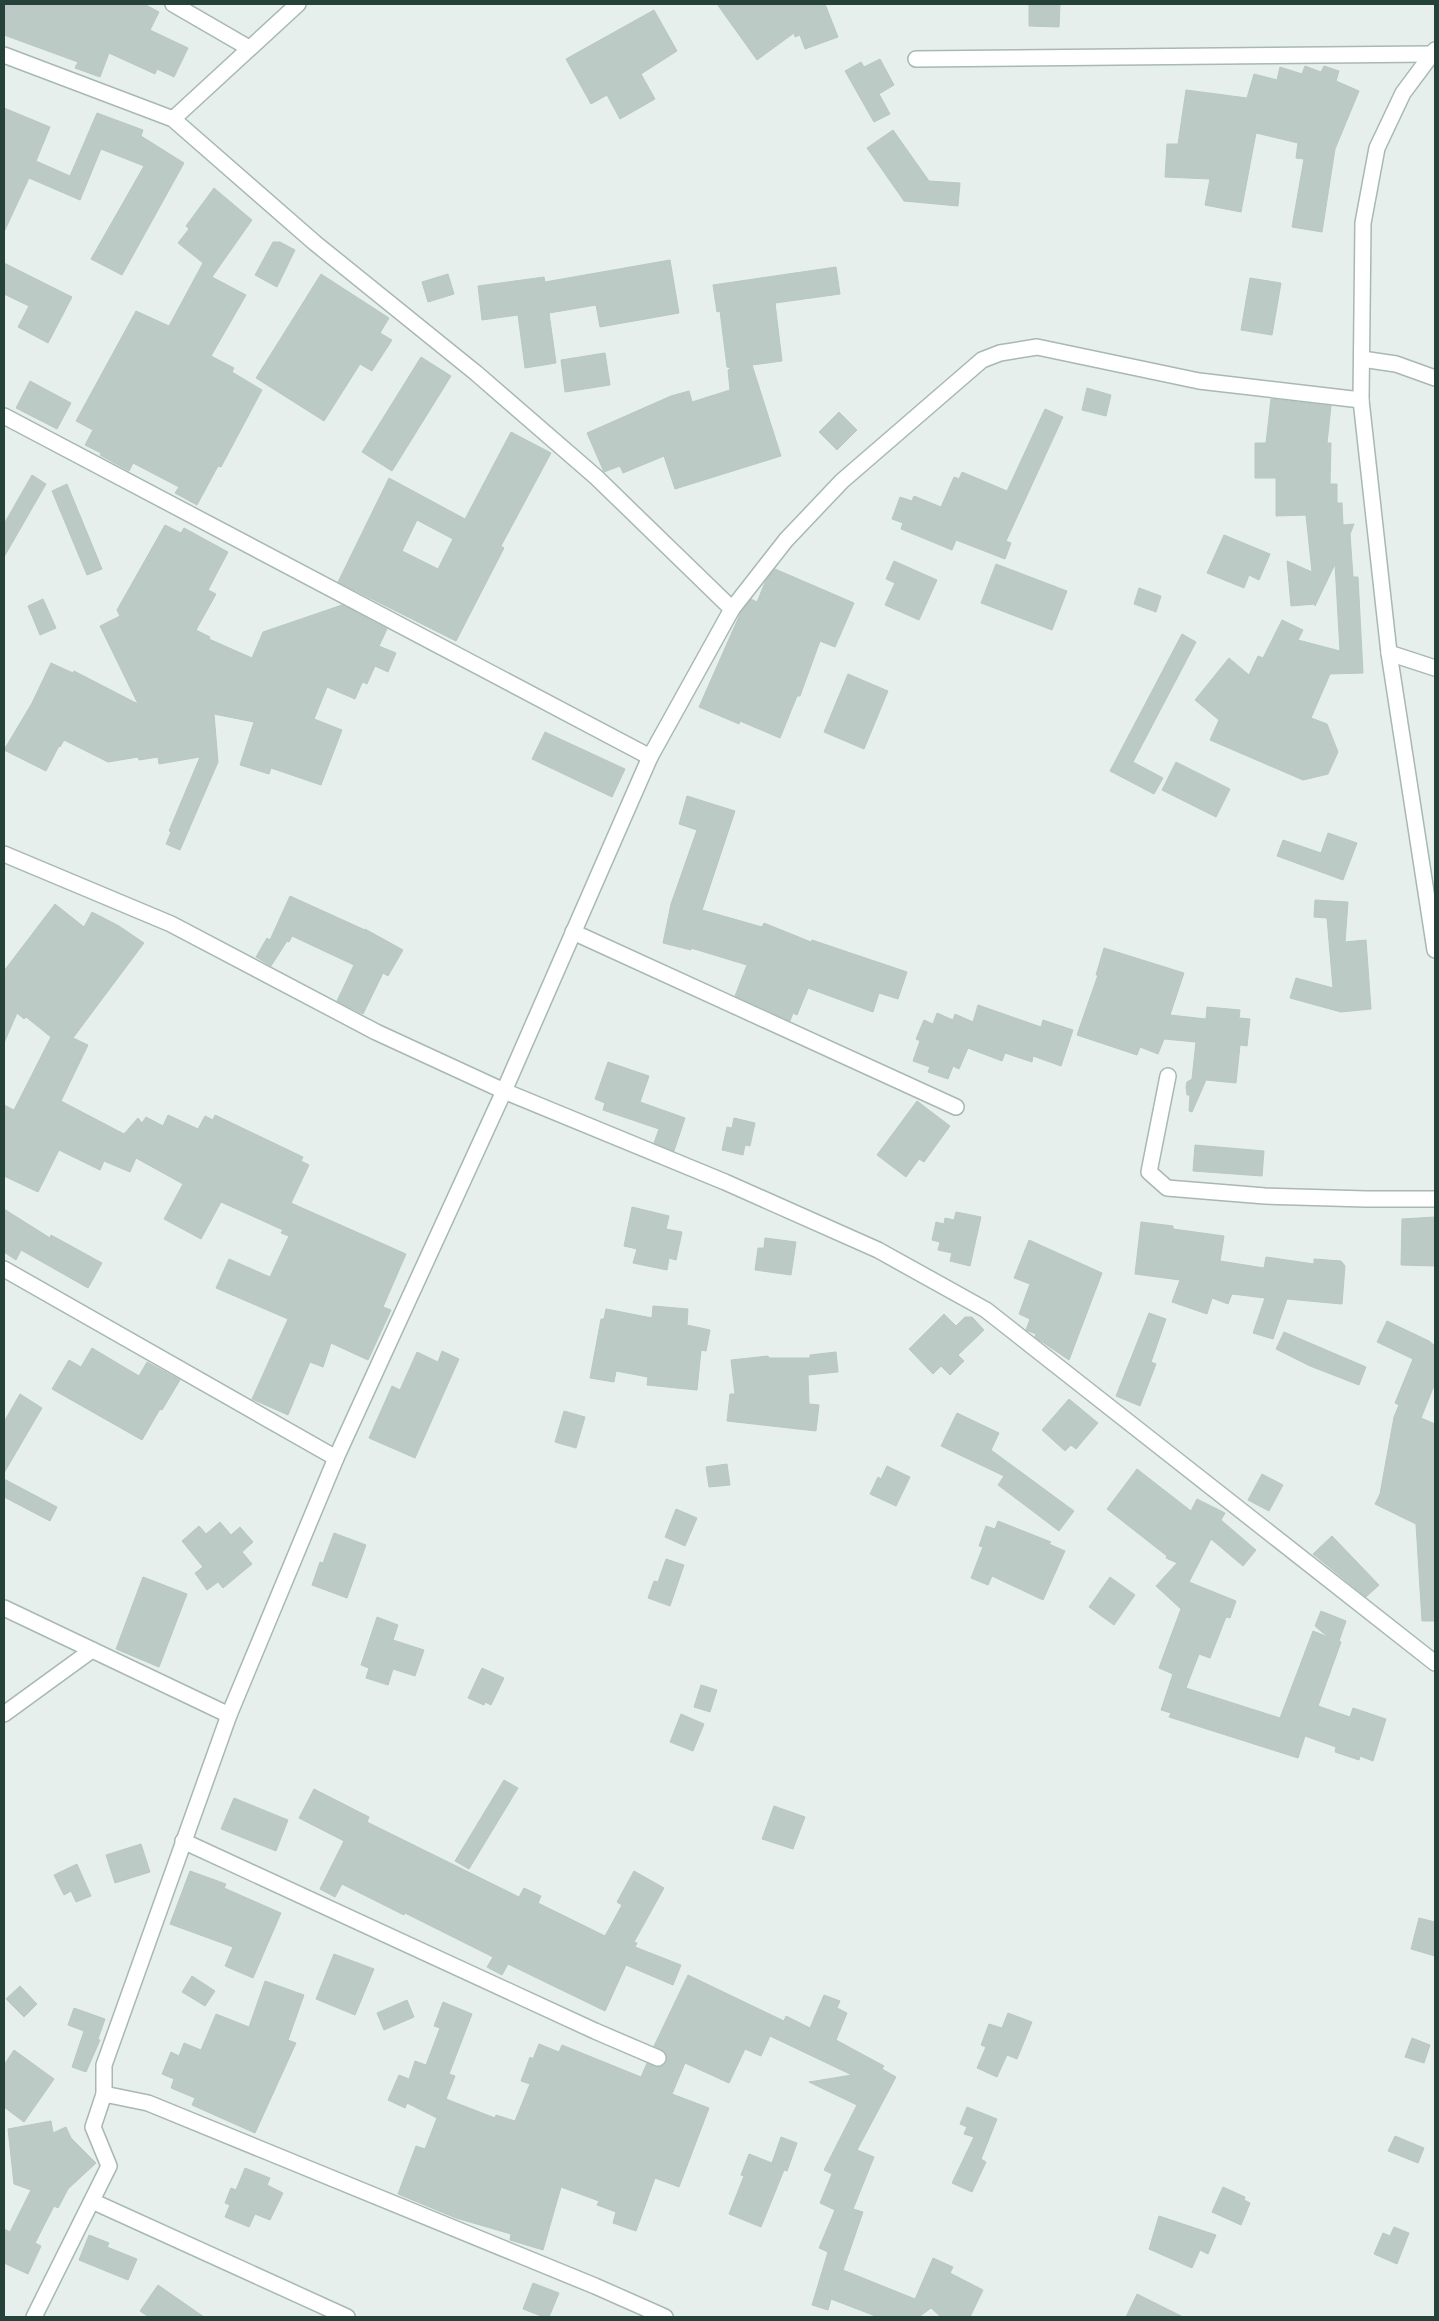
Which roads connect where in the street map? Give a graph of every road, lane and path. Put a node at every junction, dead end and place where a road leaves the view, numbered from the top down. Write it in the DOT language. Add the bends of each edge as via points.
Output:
graph roads {
  1 [pos="173,4"];
  2 [pos="298,4"];
  3 [pos="250,48"];
  4 [pos="1434,52"];
  5 [pos="4,56"];
  6 [pos="916,58"];
  7 [pos="173,119"];
  8 [pos="1362,360"];
  9 [pos="1435,378"];
  10 [pos="1361,400"];
  11 [pos="4,416"];
  12 [pos="732,609"];
  13 [pos="1388,653"];
  14 [pos="1435,668"];
  15 [pos="650,757"];
  16 [pos="4,854"];
  17 [pos="574,932"];
  18 [pos="1435,950"];
  19 [pos="1168,1076"];
  20 [pos="504,1091"];
  21 [pos="956,1107"];
  22 [pos="1435,1199"];
  23 [pos="4,1269"];
  24 [pos="336,1458"];
  25 [pos="4,1608"];
  26 [pos="92,1650"];
  27 [pos="1435,1663"];
  28 [pos="4,1714"];
  29 [pos="229,1715"];
  30 [pos="183,1841"];
  31 [pos="658,2058"];
  32 [pos="104,2094"];
  33 [pos="92,2201"];
  34 [pos="34,2317"];
  35 [pos="347,2317"];
  36 [pos="665,2317"];
  1 -- 3 [label="street"];
  2 -- 3 [label="street"];
  3 -- 7 [label="street"];
  4 -- 6 [label="street"];
  4 -- 8 [label="street" via="1403,92 1377,148 1363,223"];
  5 -- 7 [label="street"];
  7 -- 12 [label="street" via="315,243 476,373 596,477"];
  8 -- 9 [label="street" via="1396,364"];
  8 -- 10 [label="street"];
  10 -- 12 [label="street" via="1199,381 1037,347 1000,353 982,360 963,375 842,482 786,540"];
  10 -- 13 [label="street"];
  11 -- 15 [label="street"];
  12 -- 15 [label="street"];
  13 -- 14 [label="street"];
  13 -- 18 [label="street"];
  15 -- 17 [label="street"];
  16 -- 20 [label="street" via="171,924 376,1032"];
  17 -- 20 [label="street"];
  17 -- 21 [label="street"];
  19 -- 22 [label="street" via="1149,1172 1167,1188 1366,1200"];
  20 -- 24 [label="street"];
  20 -- 27 [label="street" via="725,1182 878,1250 986,1310"];
  23 -- 24 [label="street"];
  24 -- 29 [label="street"];
  25 -- 26 [label="street"];
  26 -- 28 [label="street"];
  26 -- 29 [label="street"];
  29 -- 30 [label="street"];
  30 -- 31 [label="street"];
  30 -- 32 [label="street" via="104,2065"];
  32 -- 33 [label="street" via="93,2127 109,2166"];
  32 -- 36 [label="street" via="148,2103"];
  33 -- 34 [label="street"];
  33 -- 35 [label="street"];
}
